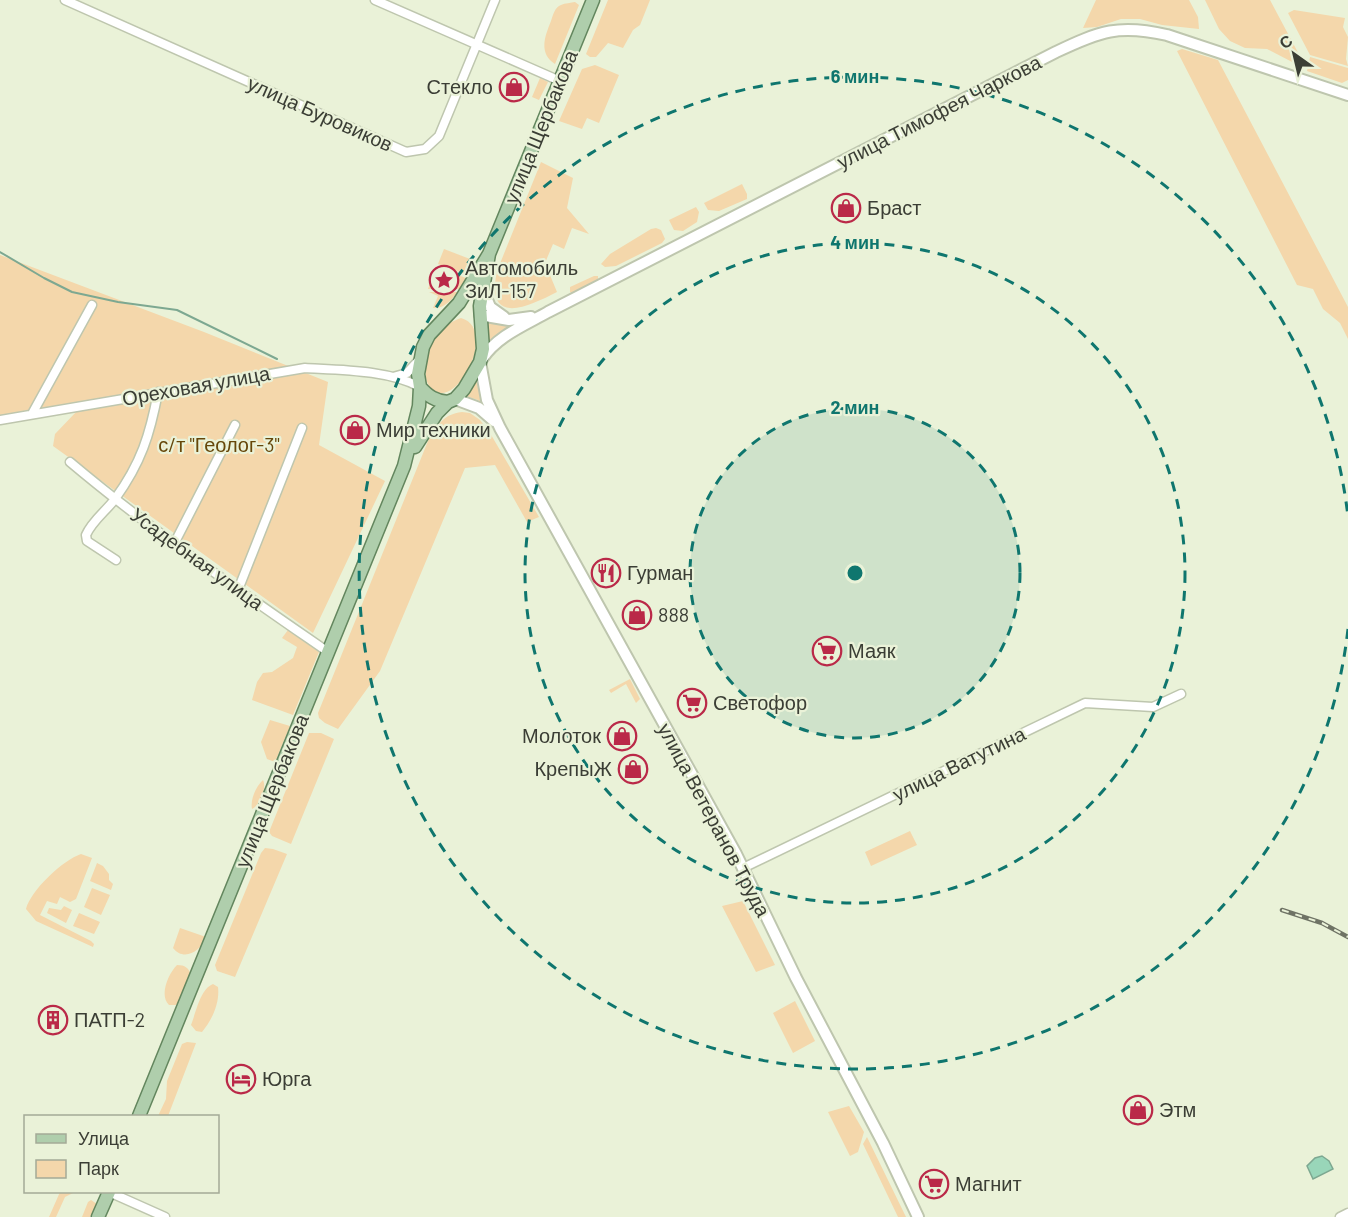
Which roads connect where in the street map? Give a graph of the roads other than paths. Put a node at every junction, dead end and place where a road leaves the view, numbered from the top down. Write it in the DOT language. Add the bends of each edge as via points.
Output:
graph roads {
  1 [pos="65,0"];
  2 [pos="375,0"];
  3 [pos="495,0"];
  4 [pos="593,0"];
  5 [pos="477,43"];
  6 [pos="560,81"];
  7 [pos="1348,95"];
  8 [pos="489,254"];
  9 [pos="482,288"];
  10 [pos="92,305"];
  11 [pos="548,312"];
  12 [pos="480,315"];
  13 [pos="446,317"];
  14 [pos="509,320"];
  15 [pos="419,360"];
  16 [pos="481,361"];
  17 [pos="393,377"];
  18 [pos="420,387"];
  19 [pos="158,392"];
  20 [pos="451,400"];
  21 [pos="32,414"];
  22 [pos="0,420"];
  23 [pos="235,425"];
  24 [pos="302,428"];
  25 [pos="500,428"];
  26 [pos="70,462"];
  27 [pos="404,466"];
  28 [pos="115,499"];
  29 [pos="174,544"];
  30 [pos="116,560"];
  31 [pos="238,590"];
  32 [pos="328,652"];
  33 [pos="1181,694"];
  34 [pos="743,868"];
  35 [pos="140,1115"];
  36 [pos="109,1193"];
  37 [pos="111,1193"];
  38 [pos="1348,1213"];
  39 [pos="98,1217"];
  40 [pos="165,1217"];
  41 [pos="918,1217"];
  42 [pos="1340,1217"];
  1 -- 5 [label="street, улица Буровиков" via="406,152 425,149 439,136"];
  2 -- 5 [label="street"];
  3 -- 5 [label="street, улица Буровиков"];
  4 -- 6 [label="main road, улица Щербакова"];
  5 -- 6 [label="street"];
  6 -- 8 [label="main road, улица Щербакова"];
  7 -- 11 [label="main road, улица Тимофея Чаркова" via="1167,35 1122,28 1102,32"];
  8 -- 9 [label="main road"];
  8 -- 13 [label="main road"];
  9 -- 12 [label="main road"];
  9 -- 14 [label="main road" via="490,307"];
  10 -- 21 [label="street"];
  11 -- 14 [label="main road"];
  11 -- 16 [label="main road" via="502,338"];
  12 -- 13 [label="main road" via="464,311"];
  12 -- 14 [label="main road"];
  12 -- 16 [label="main road"];
  13 -- 15 [label="main road" via="429,335"];
  15 -- 17 [label="street" via="407,373"];
  15 -- 18 [label="main road"];
  16 -- 20 [label="main road" via="472,379"];
  16 -- 25 [label="main road" via="487,400"];
  17 -- 18 [label="street, Ореховая улица"];
  17 -- 19 [label="street, Ореховая улица" via="305,368"];
  18 -- 20 [label="main road" via="431,398"];
  18 -- 27 [label="main road" via="416,423"];
  19 -- 21 [label="street, Ореховая улица"];
  19 -- 28 [label="street" via="152,428"];
  20 -- 25 [label="main road" via="479,408"];
  20 -- 27 [label="main road" via="427,427"];
  21 -- 22 [label="street, Ореховая улица"];
  23 -- 29 [label="street"];
  24 -- 31 [label="street"];
  25 -- 34 [label="main road, улица Ветеранов Труда"];
  26 -- 28 [label="street, Усадебная улица"];
  27 -- 32 [label="main road, улица Щербакова"];
  28 -- 29 [label="street, Усадебная улица"];
  28 -- 30 [label="street" via="86,535 87,541"];
  29 -- 31 [label="street, Усадебная улица"];
  31 -- 32 [label="street, Усадебная улица"];
  32 -- 35 [label="main road, улица Щербакова"];
  33 -- 34 [label="street, улица Ватутина" via="1153,707 1085,703"];
  34 -- 41 [label="main road, улица Ветеранов Труда"];
  36 -- 39 [label="main road"];
  37 -- 40 [label="street"];
  38 -- 42 [label="street"];
}
